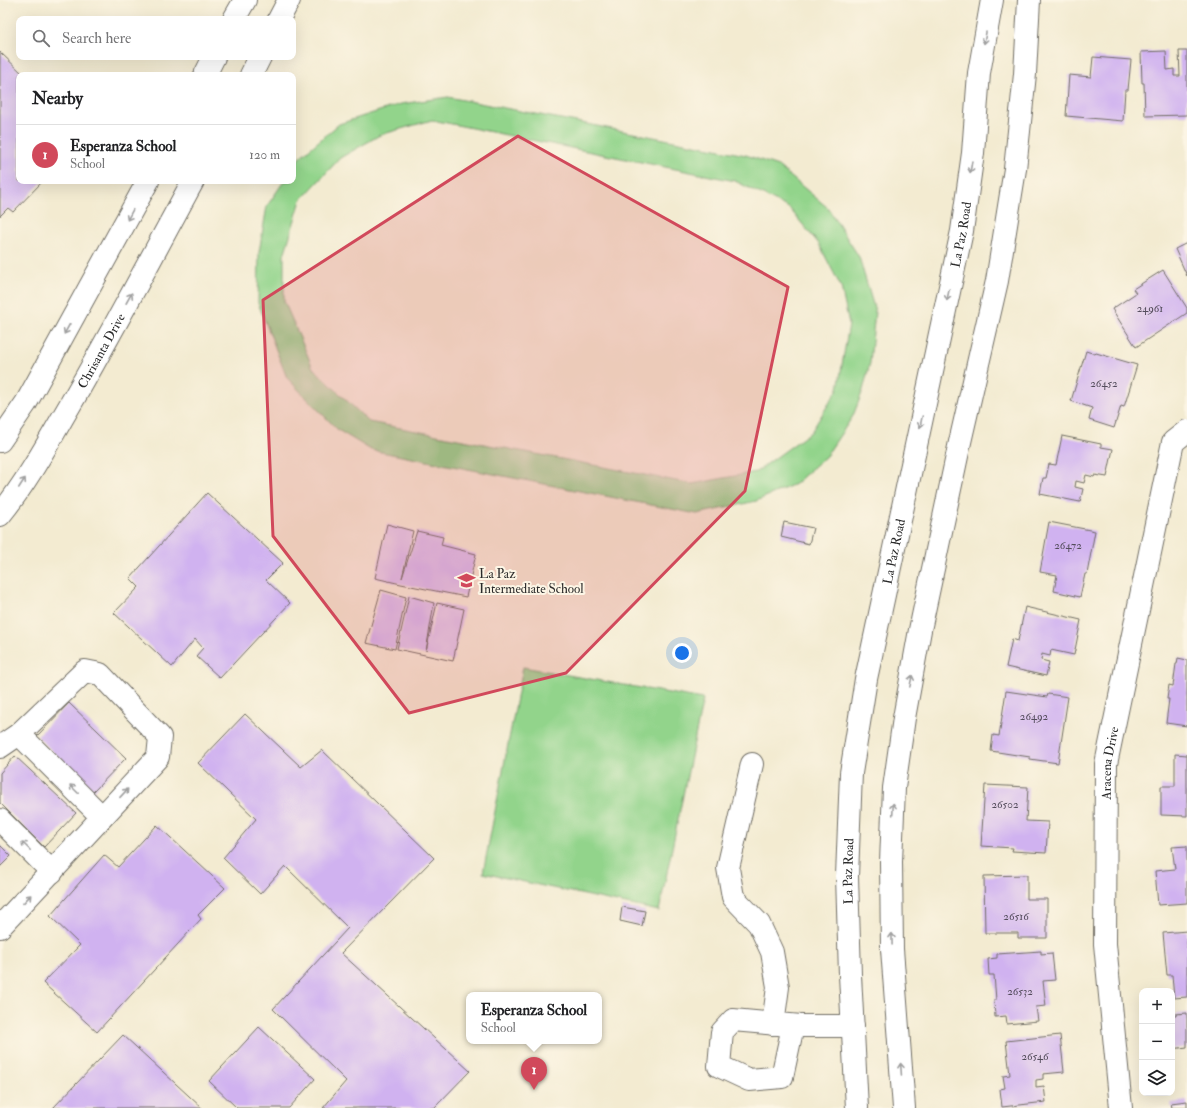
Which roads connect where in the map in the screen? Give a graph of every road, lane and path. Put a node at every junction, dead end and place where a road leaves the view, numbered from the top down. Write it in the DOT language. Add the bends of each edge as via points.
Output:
graph roads {
  1 [pos="245,0"];
  2 [pos="289,0"];
  3 [pos="992,0"];
  4 [pos="1029,0"];
  5 [pos="236,16"];
  6 [pos="281,16"];
  7 [pos="212,60"];
  8 [pos="258,60"];
  9 [pos="206,72"];
  10 [pos="252,72"];
  11 [pos="146,184"];
  12 [pos="191,184"];
  13 [pos="1187,431"];
  14 [pos="0,441"];
  15 [pos="0,515"];
  16 [pos="19,734"];
  17 [pos="0,747"];
  18 [pos="752,764"];
  19 [pos="102,817"];
  20 [pos="0,820"];
  21 [pos="52,872"];
  22 [pos="0,927"];
  23 [pos="853,1026"];
  24 [pos="857,1108"];
  25 [pos="904,1108"];
  26 [pos="1121,1108"];
  1 -- 5 [label="main road"];
  2 -- 6 [label="main road"];
  3 -- 23 [label="main road, La Paz Road, one-way" via="979,73 974,153 962,231 866,680 851,773 846,876"];
  25 -- 4 [label="main road, one-way" via="892,949 891,862 894,788 920,630 997,281 1016,169"];
  7 -- 9 [label="main road"];
  8 -- 10 [label="main road"];
  11 -- 14 [label="main road, one-way" via="26,403"];
  15 -- 12 [label="main road, Chrisanta Drive, one-way" via="86,378"];
  13 -- 26 [label="main road, Aracena Drive" via="1174,442 1106,764 1105,944"];
  16 -- 17 [label="main road"];
  19 -- 16 [label="main road, one-way"];
  19 -- 16 [label="main road, one-way" via="158,757 160,738 100,674 85,671"];
  18 -- 23 [label="main road" via="728,868 732,897 759,924 772,952 783,1025"];
  19 -- 21 [label="main road"];
  21 -- 20 [label="main road, one-way"];
  22 -- 21 [label="main road, one-way"];
  23 -- 24 [label="main road, La Paz Road"];
}
